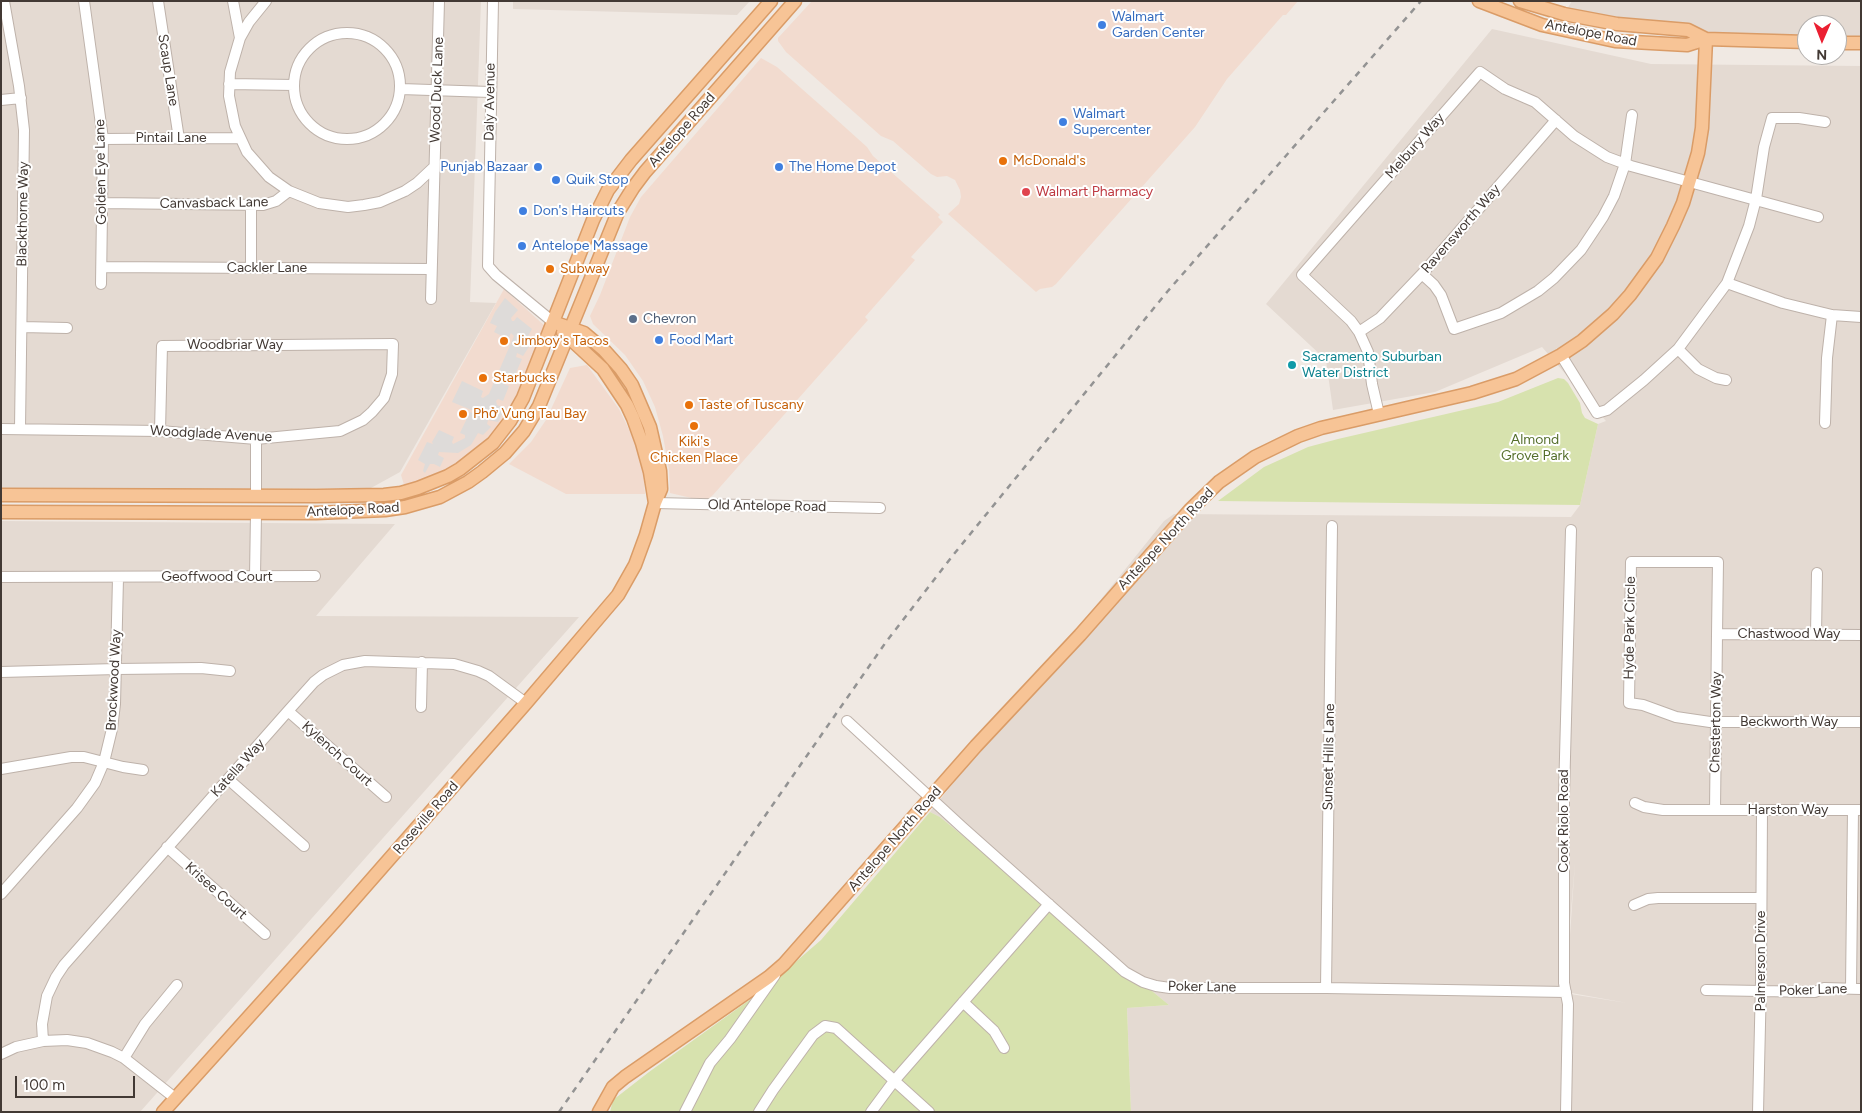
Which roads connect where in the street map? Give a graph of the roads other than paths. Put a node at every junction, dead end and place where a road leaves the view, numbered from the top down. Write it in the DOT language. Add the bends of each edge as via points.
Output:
graph roads {
  1 [pos="4,1"];
  2 [pos="84,1"];
  3 [pos="158,1"];
  4 [pos="233,1"];
  5 [pos="266,1"];
  6 [pos="493,1"];
  7 [pos="771,1"];
  8 [pos="786,1"];
  9 [pos="795,1"];
  10 [pos="1479,1"];
  11 [pos="1520,1"];
  12 [pos="437,3"];
  13 [pos="741,36"];
  14 [pos="240,38"];
  15 [pos="1706,39"];
  16 [pos="760,40"];
  17 [pos="1797,42"];
  18 [pos="1847,43"];
  19 [pos="1861,43"];
  20 [pos="229,84"];
  21 [pos="294,85"];
  22 [pos="401,89"];
  23 [pos="436,89"];
  24 [pos="490,92"];
  25 [pos="712,95"];
  26 [pos="21,98"];
  27 [pos="1,100"];
  28 [pos="1632,115"];
  29 [pos="1556,120"];
  30 [pos="1825,122"];
  31 [pos="240,138"];
  32 [pos="103,139"];
  33 [pos="179,139"];
  34 [pos="1624,164"];
  35 [pos="434,167"];
  36 [pos="1689,182"];
  37 [pos="288,191"];
  38 [pos="1756,199"];
  39 [pos="103,203"];
  40 [pos="251,205"];
  41 [pos="1818,216"];
  42 [pos="102,267"];
  43 [pos="251,268"];
  44 [pos="431,270"];
  45 [pos="1422,274"];
  46 [pos="1727,283"];
  47 [pos="101,284"];
  48 [pos="431,299"];
  49 [pos="1832,315"];
  50 [pos="1861,318"];
  51 [pos="553,322"];
  52 [pos="22,328"];
  53 [pos="67,328"];
  54 [pos="1359,332"];
  55 [pos="570,333"];
  56 [pos="393,344"];
  57 [pos="1678,349"];
  58 [pos="1562,355"];
  59 [pos="1726,380"];
  60 [pos="1379,414"];
  61 [pos="1825,423"];
  62 [pos="20,428"];
  63 [pos="1,429"];
  64 [pos="160,431"];
  65 [pos="256,439"];
  66 [pos="1,495"];
  67 [pos="256,496"];
  68 [pos="308,496"];
  69 [pos="655,503"];
  70 [pos="880,508"];
  71 [pos="1,512"];
  72 [pos="202,513"];
  73 [pos="256,513"];
  74 [pos="1332,526"];
  75 [pos="1570,530"];
  76 [pos="1817,573"];
  77 [pos="315,576"];
  78 [pos="1,577"];
  79 [pos="255,577"];
  80 [pos="118,578"];
  81 [pos="1717,634"];
  82 [pos="1816,634"];
  83 [pos="1861,635"];
  84 [pos="422,662"];
  85 [pos="117,669"];
  86 [pos="230,671"];
  87 [pos="1,672"];
  88 [pos="526,703"];
  89 [pos="421,707"];
  90 [pos="288,710"];
  91 [pos="847,722"];
  92 [pos="1716,722"];
  93 [pos="1861,722"];
  94 [pos="104,762"];
  95 [pos="1,769"];
  96 [pos="143,770"];
  97 [pos="228,779"];
  98 [pos="386,797"];
  99 [pos="931,798"];
  100 [pos="1635,802"];
  101 [pos="1715,810"];
  102 [pos="1762,810"];
  103 [pos="1857,810"];
  104 [pos="304,846"];
  105 [pos="167,847"];
  106 [pos="1,894"];
  107 [pos="1761,898"];
  108 [pos="1049,904"];
  109 [pos="1634,905"];
  110 [pos="265,934"];
  111 [pos="780,968"];
  112 [pos="178,985"];
  113 [pos="1326,988"];
  114 [pos="1856,988"];
  115 [pos="1706,990"];
  116 [pos="1761,991"];
  117 [pos="1566,992"];
  118 [pos="962,1002"];
  119 [pos="43,1041"];
  120 [pos="1004,1048"];
  121 [pos="1,1054"];
  122 [pos="124,1058"];
  123 [pos="894,1081"];
  124 [pos="175,1098"];
  125 [pos="163,1112"];
  126 [pos="599,1112"];
  127 [pos="685,1112"];
  128 [pos="760,1112"];
  129 [pos="871,1112"];
  130 [pos="929,1112"];
  131 [pos="1566,1112"];
  132 [pos="1758,1112"];
  1 -- 26 [label="street, Blackthorne Way"];
  2 -- 32 [label="street, Golden Eye Lane"];
  3 -- 33 [label="street, Scaup Lane"];
  4 -- 14 [label="street"];
  5 -- 14 [label="street"];
  6 -- 24 [label="street, Daly Avenue"];
  7 -- 13 [label="main road, Antelope Road"];
  8 -- 16 [label="main road" via="762,28"];
  9 -- 16 [label="main road, Antelope Road"];
  10 -- 15 [label="main road, Antelope Road" via="1542,25 1615,41 1688,45"];
  11 -- 15 [label="main road, Antelope Road" via="1617,24 1688,30"];
  12 -- 23 [label="street, Wood Duck Lane"];
  13 -- 25 [label="main road" via="745,41 744,48 715,82"];
  13 -- 51 [label="main road, Antelope Road" via="608,190"];
  14 -- 20 [label="street"];
  15 -- 17 [label="main road, Antelope Road"];
  15 -- 36 [label="main road, Antelope North Road" via="1702,128"];
  16 -- 25 [label="main road, Antelope Road"];
  18 -- 19 [label="main road"];
  20 -- 21 [label="street"];
  20 -- 31 [label="street" via="231,111"];
  21 -- 22 [label="street" via="297,104 307,121 322,133 340,139 360,138 385,124 396,108"];
  21 -- 22 [label="street" via="298,66 309,49 325,38 344,33 373,40 388,52 398,69"];
  22 -- 23 [label="street"];
  23 -- 24 [label="street"];
  23 -- 35 [label="street, Wood Duck Lane"];
  24 -- 51 [label="street, Daly Avenue" via="488,266"];
  25 -- 55 [label="main road, Antelope Road" via="625,199"];
  26 -- 27 [label="street"];
  26 -- 52 [label="street, Blackthorne Way" via="24,139"];
  28 -- 34 [label="street"];
  29 -- 34 [label="street, Melbury Way" via="1587,146"];
  29 -- 45 [label="street, Ravensworth Way"];
  29 -- 54 [label="street, Melbury Way" via="1535,102 1505,89 1480,72 1302,275"];
  30 -- 38 [label="street" via="1772,118"];
  31 -- 33 [label="street, Pintail Lane"];
  31 -- 37 [label="street" via="257,166"];
  32 -- 33 [label="street, Pintail Lane"];
  32 -- 39 [label="street, Golden Eye Lane"];
  34 -- 36 [label="street, Melbury Way"];
  34 -- 45 [label="street" via="1614,196 1581,250 1554,278 1518,303 1454,329 1441,295"];
  35 -- 37 [label="street, Canvasback Lane" via="405,191 380,202 348,207 318,203"];
  35 -- 44 [label="street, Wood Duck Lane"];
  36 -- 38 [label="street, Melbury Way"];
  36 -- 58 [label="main road, Antelope North Road" via="1673,226 1646,275 1613,314"];
  37 -- 40 [label="street, Canvasback Lane" via="276,202"];
  38 -- 41 [label="street, Melbury Way"];
  38 -- 46 [label="street"];
  39 -- 40 [label="street, Canvasback Lane"];
  39 -- 42 [label="street, Golden Eye Lane"];
  40 -- 43 [label="street"];
  42 -- 43 [label="street, Cackler Lane"];
  42 -- 47 [label="street, Golden Eye Lane"];
  43 -- 44 [label="street, Cackler Lane"];
  44 -- 48 [label="street, Wood Duck Lane"];
  45 -- 54 [label="street, Ravensworth Way" via="1380,318"];
  46 -- 49 [label="street" via="1783,303"];
  46 -- 57 [label="street"];
  49 -- 50 [label="street"];
  49 -- 61 [label="street" via="1826,358"];
  51 -- 55 [label="main road, Roseville Road"];
  51 -- 68 [label="main road, Antelope Road" via="516,411 493,443 472,461 448,476 401,493"];
  52 -- 53 [label="street"];
  52 -- 62 [label="street, Blackthorne Way"];
  54 -- 60 [label="street, Melbury Way" via="1368,352"];
  55 -- 69 [label="main road, Roseville Road" via="603,370 630,412 650,472"];
  55 -- 73 [label="main road, Antelope Road" via="540,406 524,431 494,463 455,490 423,502 385,510"];
  56 -- 64 [label="street, Woodbriar Way" via="162,346"];
  56 -- 65 [label="street, Woodglade Avenue" via="389,386 380,403 363,420 334,432"];
  57 -- 58 [label="street" via="1607,410 1597,413"];
  57 -- 59 [label="street" via="1698,369"];
  58 -- 60 [label="main road, Antelope North Road" via="1492,387"];
  60 -- 99 [label="main road, Antelope North Road" via="1290,439 1254,457 1219,482 1190,510"];
  62 -- 63 [label="street, Woodglade Avenue"];
  62 -- 64 [label="street, Woodglade Avenue"];
  64 -- 65 [label="street, Woodglade Avenue"];
  65 -- 67 [label="street"];
  66 -- 67 [label="main road, Antelope Road"];
  67 -- 68 [label="main road, Antelope Road"];
  67 -- 72 [label="main road"];
  68 -- 73 [label="main road"];
  69 -- 70 [label="street, Old Antelope Road"];
  69 -- 88 [label="main road, Roseville Road" via="641,550 618,595"];
  71 -- 72 [label="main road, Antelope Road"];
  72 -- 73 [label="main road, Antelope Road"];
  73 -- 79 [label="street"];
  74 -- 113 [label="street, Sunset Hills Lane"];
  75 -- 117 [label="street, Cook Riolo Road" via="1564,795"];
  76 -- 82 [label="street"];
  77 -- 79 [label="street, Geoffwood Court"];
  78 -- 80 [label="street, Geoffwood Court"];
  79 -- 80 [label="street, Geoffwood Court"];
  80 -- 85 [label="street, Brockwood Way"];
  81 -- 82 [label="street, Chastwood Way"];
  81 -- 92 [label="street, Chesterton Way"];
  81 -- 92 [label="street, Hyde Park Circle" via="1718,562 1631,562 1629,703 1693,720"];
  82 -- 83 [label="street, Chastwood Way"];
  84 -- 88 [label="street, Katella Way" via="454,664 478,671"];
  84 -- 89 [label="street"];
  84 -- 90 [label="street, Katella Way" via="365,661 343,665 314,682"];
  85 -- 86 [label="street"];
  85 -- 87 [label="street"];
  85 -- 94 [label="street, Brockwood Way" via="112,729"];
  88 -- 124 [label="main road, Roseville Road" via="335,922"];
  90 -- 97 [label="street, Katella Way"];
  90 -- 98 [label="street, Kylench Court"];
  91 -- 99 [label="street, Poker Lane"];
  92 -- 93 [label="street, Beckworth Way"];
  92 -- 101 [label="street, Chesterton Way"];
  94 -- 95 [label="street" via="65,757"];
  94 -- 96 [label="street"];
  94 -- 106 [label="street, Brockwood Way" via="95,783 77,808"];
  97 -- 104 [label="street"];
  97 -- 105 [label="street, Katella Way"];
  99 -- 108 [label="street, Poker Lane"];
  99 -- 111 [label="main road, Antelope North Road"];
  100 -- 101 [label="street, Harston Way" via="1654,809"];
  101 -- 102 [label="street, Harston Way"];
  102 -- 103 [label="street, Harston Way"];
  102 -- 107 [label="street, Palmerson Drive"];
  103 -- 114 [label="street"];
  105 -- 110 [label="street, Krisee Court"];
  105 -- 119 [label="street, Katella Way" via="56,977 44,1010"];
  107 -- 109 [label="street" via="1658,898"];
  107 -- 116 [label="street, Palmerson Drive"];
  108 -- 113 [label="street, Poker Lane" via="1126,972 1156,986"];
  108 -- 118 [label="street"];
  111 -- 126 [label="main road, Antelope North Road" via="631,1071 613,1087"];
  111 -- 127 [label="street" via="710,1064"];
  112 -- 122 [label="street" via="145,1024"];
  113 -- 117 [label="street, Poker Lane"];
  114 -- 116 [label="street, Poker Lane" via="1824,988 1815,992"];
  115 -- 116 [label="street, Poker Lane"];
  116 -- 132 [label="street, Palmerson Drive"];
  117 -- 131 [label="street, Cook Riolo Road"];
  118 -- 120 [label="street" via="994,1031"];
  118 -- 123 [label="street"];
  119 -- 121 [label="street"];
  119 -- 122 [label="street" via="87,1043"];
  122 -- 124 [label="street"];
  123 -- 128 [label="street" via="836,1028 825,1026 813,1035"];
  123 -- 129 [label="street"];
  123 -- 130 [label="street"];
  124 -- 125 [label="main road, Roseville Road"];
}
